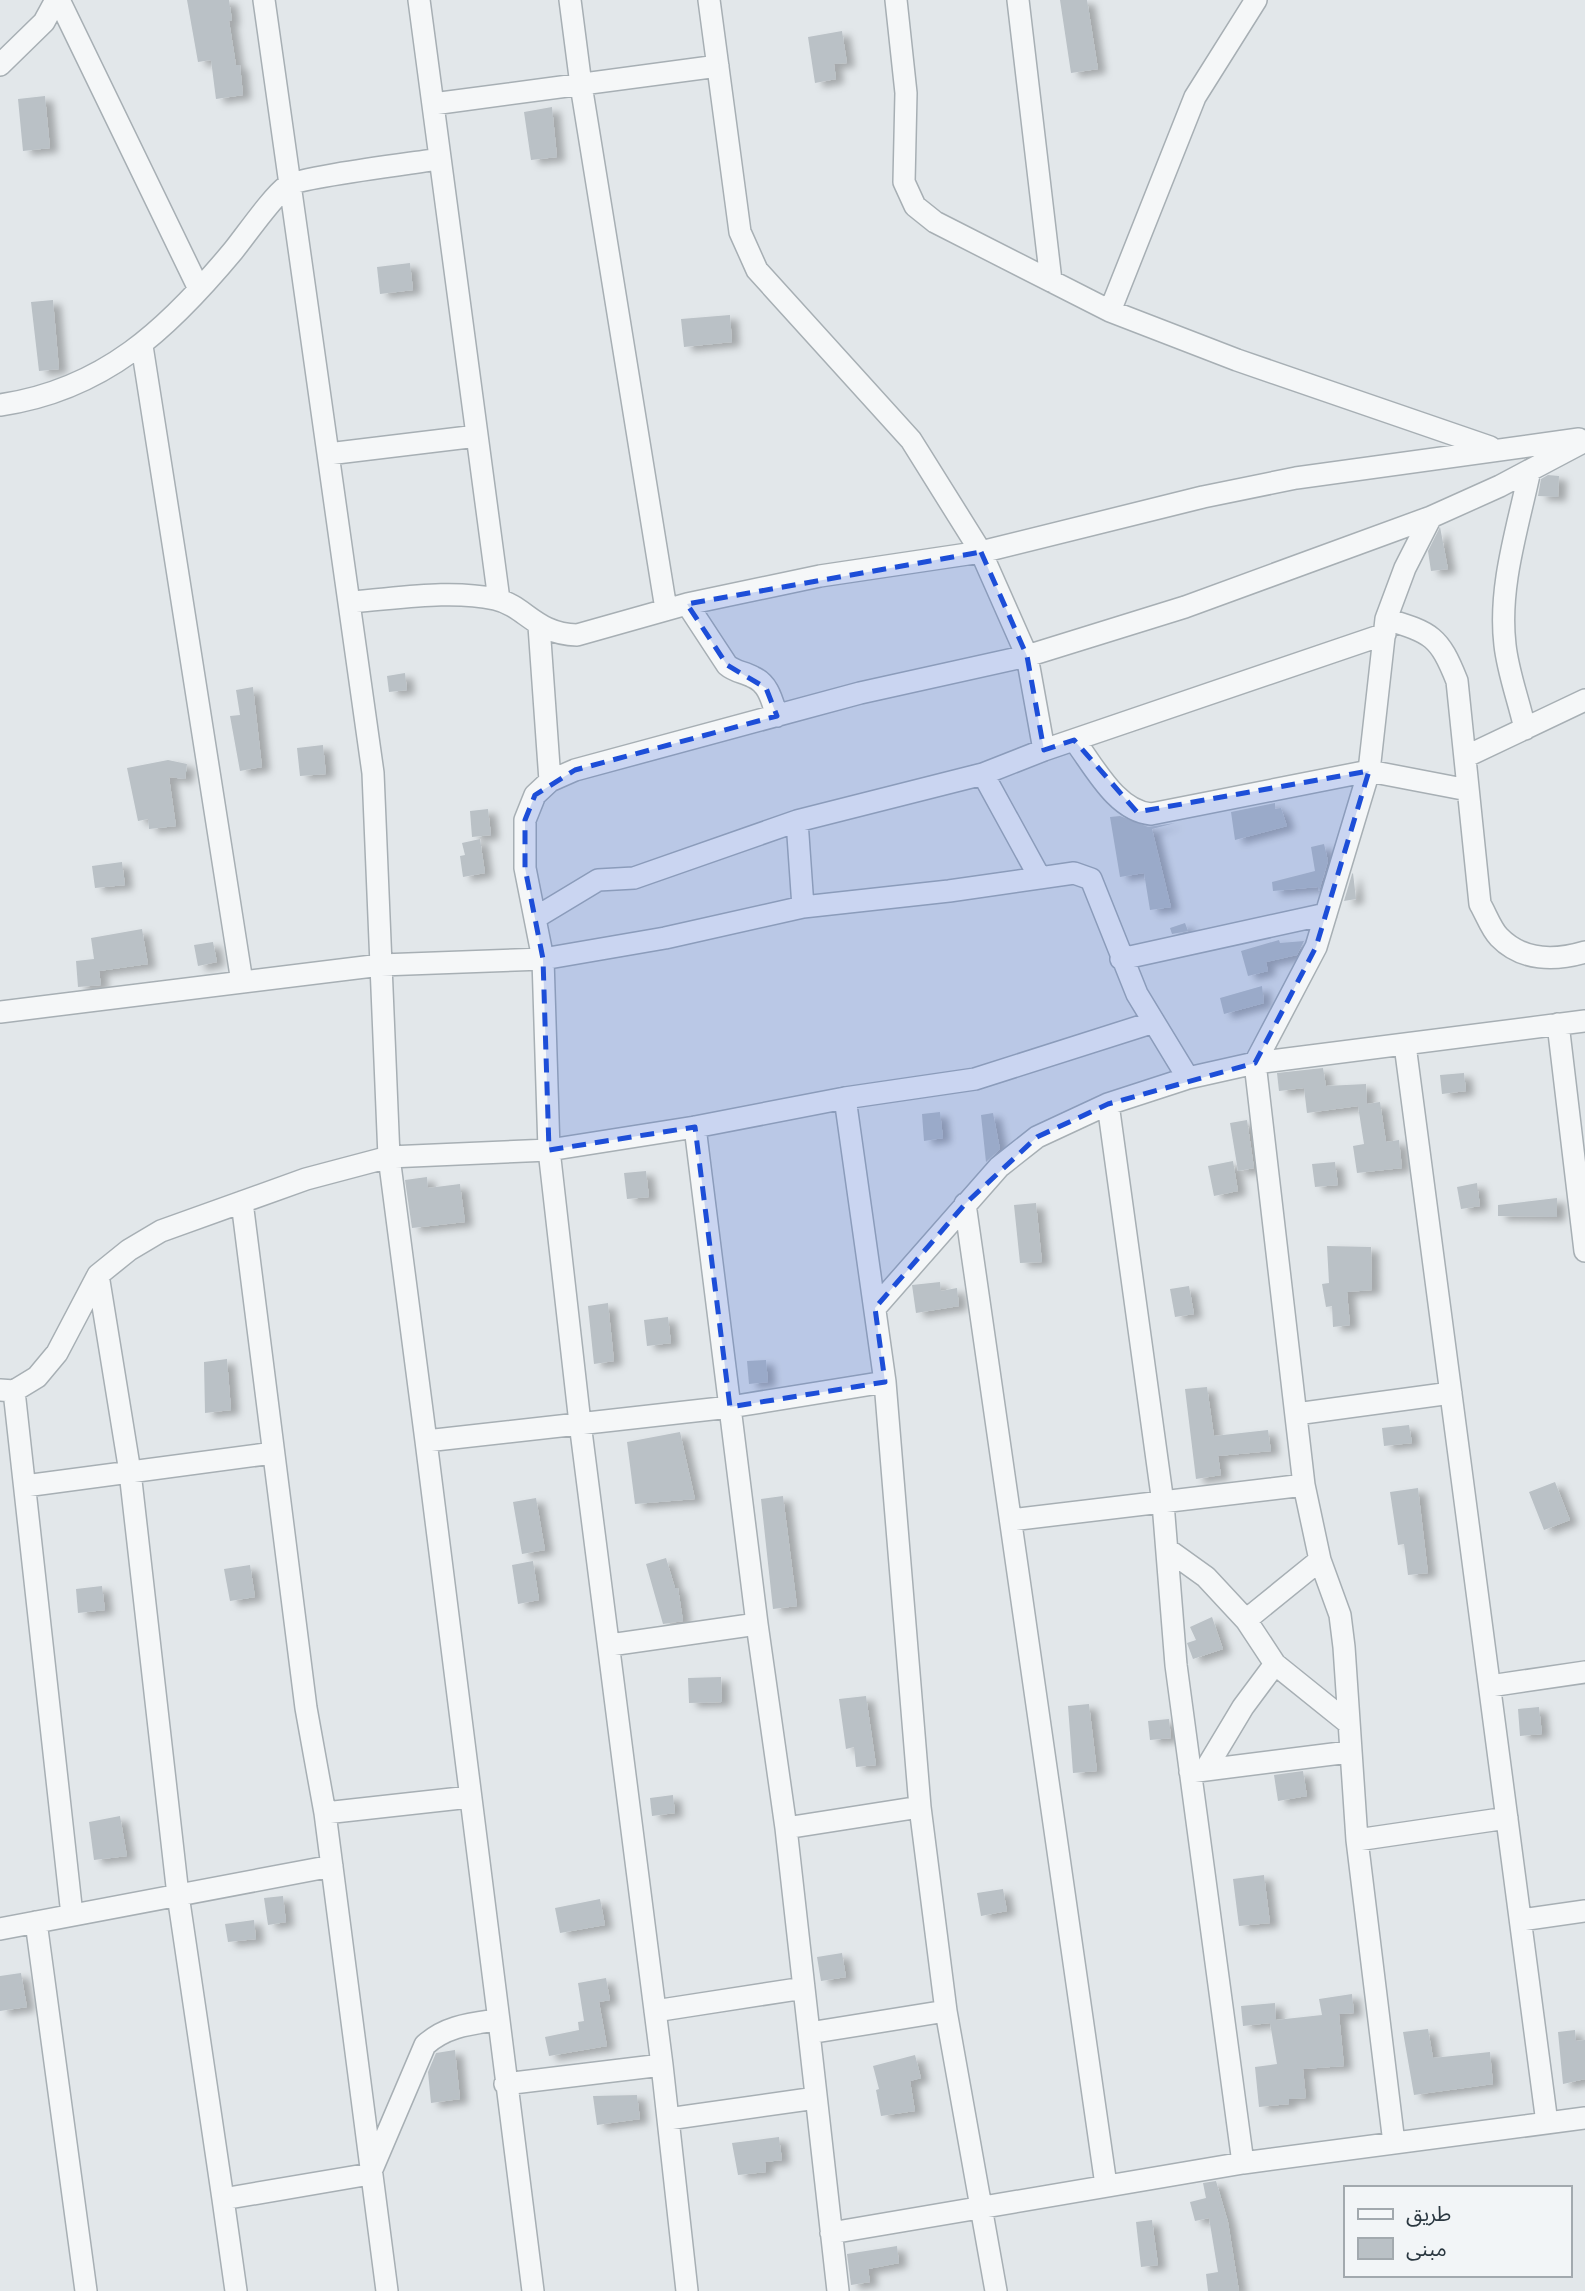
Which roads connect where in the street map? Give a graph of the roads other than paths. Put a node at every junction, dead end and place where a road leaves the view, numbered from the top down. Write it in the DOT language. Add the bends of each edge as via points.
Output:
graph roads {
  1 [pos="58,0"];
  2 [pos="264,0"];
  3 [pos="419,0"];
  4 [pos="570,0"];
  5 [pos="709,0"];
  6 [pos="896,0"];
  7 [pos="1018,0"];
  8 [pos="1256,0"];
  9 [pos="0,65"];
  10 [pos="718,66"];
  11 [pos="580,85"];
  12 [pos="433,104"];
  13 [pos="439,159"];
  14 [pos="288,185"];
  15 [pos="1051,281"];
  16 [pos="199,289"];
  17 [pos="1110,310"];
  18 [pos="142,346"];
  19 [pos="0,405"];
  20 [pos="477,436"];
  21 [pos="1585,440"];
  22 [pos="1496,449"];
  23 [pos="328,454"];
  24 [pos="1530,470"];
  25 [pos="1431,517"];
  26 [pos="981,552"];
  27 [pos="499,600"];
  28 [pos="349,602"];
  29 [pos="687,604"];
  30 [pos="666,609"];
  31 [pos="539,626"];
  32 [pos="1386,626"];
  33 [pos="1027,656"];
  34 [pos="1585,700"];
  35 [pos="777,716"];
  36 [pos="1525,729"];
  37 [pos="1074,740"];
  38 [pos="1044,750"];
  39 [pos="1465,757"];
  40 [pos="1369,771"];
  41 [pos="983,774"];
  42 [pos="550,781"];
  43 [pos="1468,790"];
  44 [pos="797,821"];
  45 [pos="1040,878"];
  46 [pos="803,907"];
  47 [pos="1326,914"];
  48 [pos="535,918"];
  49 [pos="1585,952"];
  50 [pos="543,959"];
  51 [pos="1121,959"];
  52 [pos="381,965"];
  53 [pos="242,982"];
  54 [pos="0,1012"];
  55 [pos="1585,1021"];
  56 [pos="1154,1022"];
  57 [pos="1558,1024"];
  58 [pos="1405,1045"];
  59 [pos="1255,1063"];
  60 [pos="1188,1079"];
  61 [pos="845,1098"];
  62 [pos="1108,1104"];
  63 [pos="695,1127"];
  64 [pos="549,1150"];
  65 [pos="389,1157"];
  66 [pos="242,1202"];
  67 [pos="965,1204"];
  68 [pos="1585,1251"];
  69 [pos="97,1275"];
  70 [pos="875,1308"];
  71 [pos="885,1382"];
  72 [pos="7,1390"];
  73 [pos="1451,1394"];
  74 [pos="730,1407"];
  75 [pos="1296,1414"];
  76 [pos="580,1423"];
  77 [pos="426,1441"];
  78 [pos="273,1453"];
  79 [pos="130,1472"];
  80 [pos="1304,1485"];
  81 [pos="25,1486"];
  82 [pos="1163,1503"];
  83 [pos="1011,1520"];
  84 [pos="1167,1549"];
  85 [pos="1320,1560"];
  86 [pos="1246,1620"];
  87 [pos="757,1625"];
  88 [pos="610,1645"];
  89 [pos="1275,1664"];
  90 [pos="1585,1672"];
  91 [pos="1490,1686"];
  92 [pos="1347,1722"];
  93 [pos="1349,1752"];
  94 [pos="1198,1769"];
  95 [pos="470,1797"];
  96 [pos="920,1807"];
  97 [pos="326,1813"];
  98 [pos="1507,1818"];
  99 [pos="786,1828"];
  100 [pos="1357,1840"];
  101 [pos="332,1866"];
  102 [pos="178,1895"];
  103 [pos="1585,1911"];
  104 [pos="72,1915"];
  105 [pos="1521,1920"];
  106 [pos="36,1922"];
  107 [pos="0,1929"];
  108 [pos="804,1988"];
  109 [pos="655,2011"];
  110 [pos="946,2011"];
  111 [pos="497,2020"];
  112 [pos="809,2033"];
  113 [pos="662,2065"];
  114 [pos="505,2084"];
  115 [pos="816,2098"];
  116 [pos="1585,2118"];
  117 [pos="668,2119"];
  118 [pos="1547,2123"];
  119 [pos="1394,2143"];
  120 [pos="1243,2163"];
  121 [pos="370,2174"];
  122 [pos="1106,2185"];
  123 [pos="223,2199"];
  124 [pos="982,2206"];
  125 [pos="831,2232"];
  126 [pos="86,2291"];
  127 [pos="236,2291"];
  128 [pos="387,2291"];
  129 [pos="533,2291"];
  130 [pos="687,2291"];
  131 [pos="838,2291"];
  132 [pos="996,2291"];
  1 -- 9 [label="street" via="44,22"];
  1 -- 16 [label="street"];
  2 -- 14 [label="street"];
  3 -- 12 [label="street"];
  4 -- 11 [label="street"];
  5 -- 10 [label="street"];
  6 -- 15 [label="street" via="906,93 904,182 915,206 935,222"];
  7 -- 15 [label="street"];
  8 -- 17 [label="street" via="1195,97"];
  10 -- 11 [label="street"];
  10 -- 26 [label="street" via="740,232 757,270 911,440"];
  11 -- 12 [label="street"];
  11 -- 30 [label="street"];
  12 -- 13 [label="street"];
  13 -- 14 [label="street"];
  13 -- 20 [label="street"];
  14 -- 16 [label="street"];
  14 -- 23 [label="street"];
  15 -- 17 [label="street"];
  16 -- 18 [label="street"];
  17 -- 22 [label="street" via="1237,360"];
  18 -- 19 [label="street" via="81,383 32,400"];
  18 -- 53 [label="street"];
  20 -- 23 [label="street"];
  20 -- 27 [label="street"];
  21 -- 22 [label="street"];
  21 -- 24 [label="street"];
  22 -- 26 [label="street" via="1296,478"];
  23 -- 28 [label="street"];
  24 -- 25 [label="street"];
  24 -- 36 [label="street" via="1503,615 1505,647"];
  25 -- 32 [label="street" via="1405,568"];
  25 -- 33 [label="street" via="1197,603"];
  26 -- 29 [label="street" via="820,576"];
  26 -- 33 [label="street"];
  27 -- 28 [label="street" via="465,595"];
  27 -- 31 [label="street"];
  28 -- 52 [label="street" via="373,773"];
  29 -- 30 [label="street"];
  29 -- 35 [label="street" via="727,665 766,688"];
  30 -- 31 [label="street" via="578,635 559,635"];
  31 -- 42 [label="street"];
  32 -- 37 [label="street"];
  32 -- 39 [label="street" via="1421,629 1443,646 1457,681"];
  32 -- 40 [label="street"];
  33 -- 35 [label="street"];
  33 -- 38 [label="street"];
  34 -- 36 [label="street"];
  35 -- 42 [label="street" via="575,770"];
  36 -- 39 [label="street"];
  37 -- 38 [label="street"];
  37 -- 40 [label="street" via="1125,805 1137,813"];
  38 -- 41 [label="street"];
  39 -- 43 [label="street"];
  40 -- 43 [label="street"];
  40 -- 47 [label="street"];
  41 -- 44 [label="street"];
  41 -- 45 [label="street"];
  42 -- 48 [label="street" via="536,795 525,820 525,868"];
  43 -- 49 [label="street" via="1480,904 1498,937 1527,956 1565,958"];
  44 -- 46 [label="street"];
  44 -- 48 [label="street" via="634,878 598,880"];
  45 -- 46 [label="street"];
  45 -- 51 [label="street" via="1074,873 1091,879"];
  46 -- 50 [label="street"];
  47 -- 51 [label="street"];
  47 -- 59 [label="street" via="1316,947"];
  48 -- 50 [label="street"];
  50 -- 52 [label="street"];
  50 -- 64 [label="street"];
  51 -- 56 [label="street"];
  52 -- 53 [label="street"];
  52 -- 65 [label="street"];
  53 -- 54 [label="street"];
  55 -- 57 [label="street"];
  56 -- 60 [label="street"];
  56 -- 61 [label="street" via="975,1079"];
  57 -- 58 [label="street"];
  57 -- 68 [label="street"];
  58 -- 59 [label="street"];
  58 -- 73 [label="street"];
  59 -- 60 [label="street"];
  59 -- 75 [label="street"];
  60 -- 62 [label="street"];
  61 -- 63 [label="street"];
  61 -- 70 [label="street"];
  62 -- 67 [label="street" via="1037,1137 999,1167"];
  62 -- 82 [label="street"];
  63 -- 64 [label="street"];
  63 -- 74 [label="street"];
  64 -- 65 [label="street"];
  64 -- 76 [label="street"];
  65 -- 66 [label="street"];
  65 -- 77 [label="street"];
  66 -- 69 [label="street" via="161,1231"];
  66 -- 78 [label="street"];
  67 -- 70 [label="street"];
  67 -- 83 [label="street"];
  69 -- 72 [label="street" via="57,1353 37,1377"];
  69 -- 79 [label="street"];
  70 -- 71 [label="street"];
  71 -- 74 [label="street"];
  71 -- 96 [label="street"];
  72 -- 81 [label="street"];
  73 -- 75 [label="street"];
  73 -- 91 [label="street"];
  74 -- 76 [label="street"];
  74 -- 87 [label="street"];
  75 -- 80 [label="street"];
  76 -- 77 [label="street"];
  76 -- 88 [label="street"];
  77 -- 95 [label="street"];
  78 -- 79 [label="street"];
  78 -- 97 [label="street" via="306,1708"];
  79 -- 81 [label="street"];
  79 -- 102 [label="street"];
  80 -- 82 [label="street"];
  80 -- 85 [label="street"];
  81 -- 104 [label="street"];
  82 -- 83 [label="street"];
  82 -- 84 [label="street"];
  83 -- 122 [label="street"];
  84 -- 86 [label="street" via="1206,1577"];
  84 -- 94 [label="street" via="1176,1665"];
  85 -- 86 [label="street"];
  85 -- 92 [label="street" via="1340,1615"];
  86 -- 89 [label="street"];
  87 -- 88 [label="street"];
  87 -- 99 [label="street"];
  88 -- 109 [label="street"];
  89 -- 92 [label="street"];
  89 -- 94 [label="street"];
  90 -- 91 [label="street"];
  91 -- 98 [label="street"];
  92 -- 93 [label="street"];
  93 -- 94 [label="street"];
  93 -- 100 [label="street"];
  94 -- 120 [label="street"];
  95 -- 97 [label="street"];
  95 -- 111 [label="street"];
  96 -- 99 [label="street"];
  96 -- 110 [label="street"];
  97 -- 101 [label="street"];
  98 -- 100 [label="street"];
  98 -- 105 [label="street"];
  99 -- 108 [label="street"];
  100 -- 119 [label="street"];
  101 -- 102 [label="street"];
  101 -- 121 [label="street"];
  102 -- 104 [label="street"];
  102 -- 123 [label="street"];
  103 -- 105 [label="street"];
  104 -- 106 [label="street"];
  105 -- 118 [label="street"];
  106 -- 107 [label="street"];
  106 -- 126 [label="street"];
  108 -- 109 [label="street"];
  108 -- 112 [label="street"];
  109 -- 113 [label="street"];
  110 -- 112 [label="street"];
  110 -- 124 [label="street"];
  111 -- 114 [label="street"];
  111 -- 121 [label="street" via="454,2027 425,2045"];
  112 -- 115 [label="street"];
  113 -- 114 [label="street"];
  113 -- 117 [label="street"];
  114 -- 129 [label="street"];
  115 -- 117 [label="street"];
  115 -- 125 [label="street"];
  116 -- 118 [label="street"];
  117 -- 130 [label="street"];
  118 -- 119 [label="street"];
  119 -- 120 [label="street"];
  120 -- 122 [label="street"];
  121 -- 123 [label="street"];
  121 -- 128 [label="street"];
  122 -- 124 [label="street"];
  123 -- 127 [label="street"];
  124 -- 125 [label="street"];
  124 -- 132 [label="street"];
  125 -- 131 [label="street"];
}
